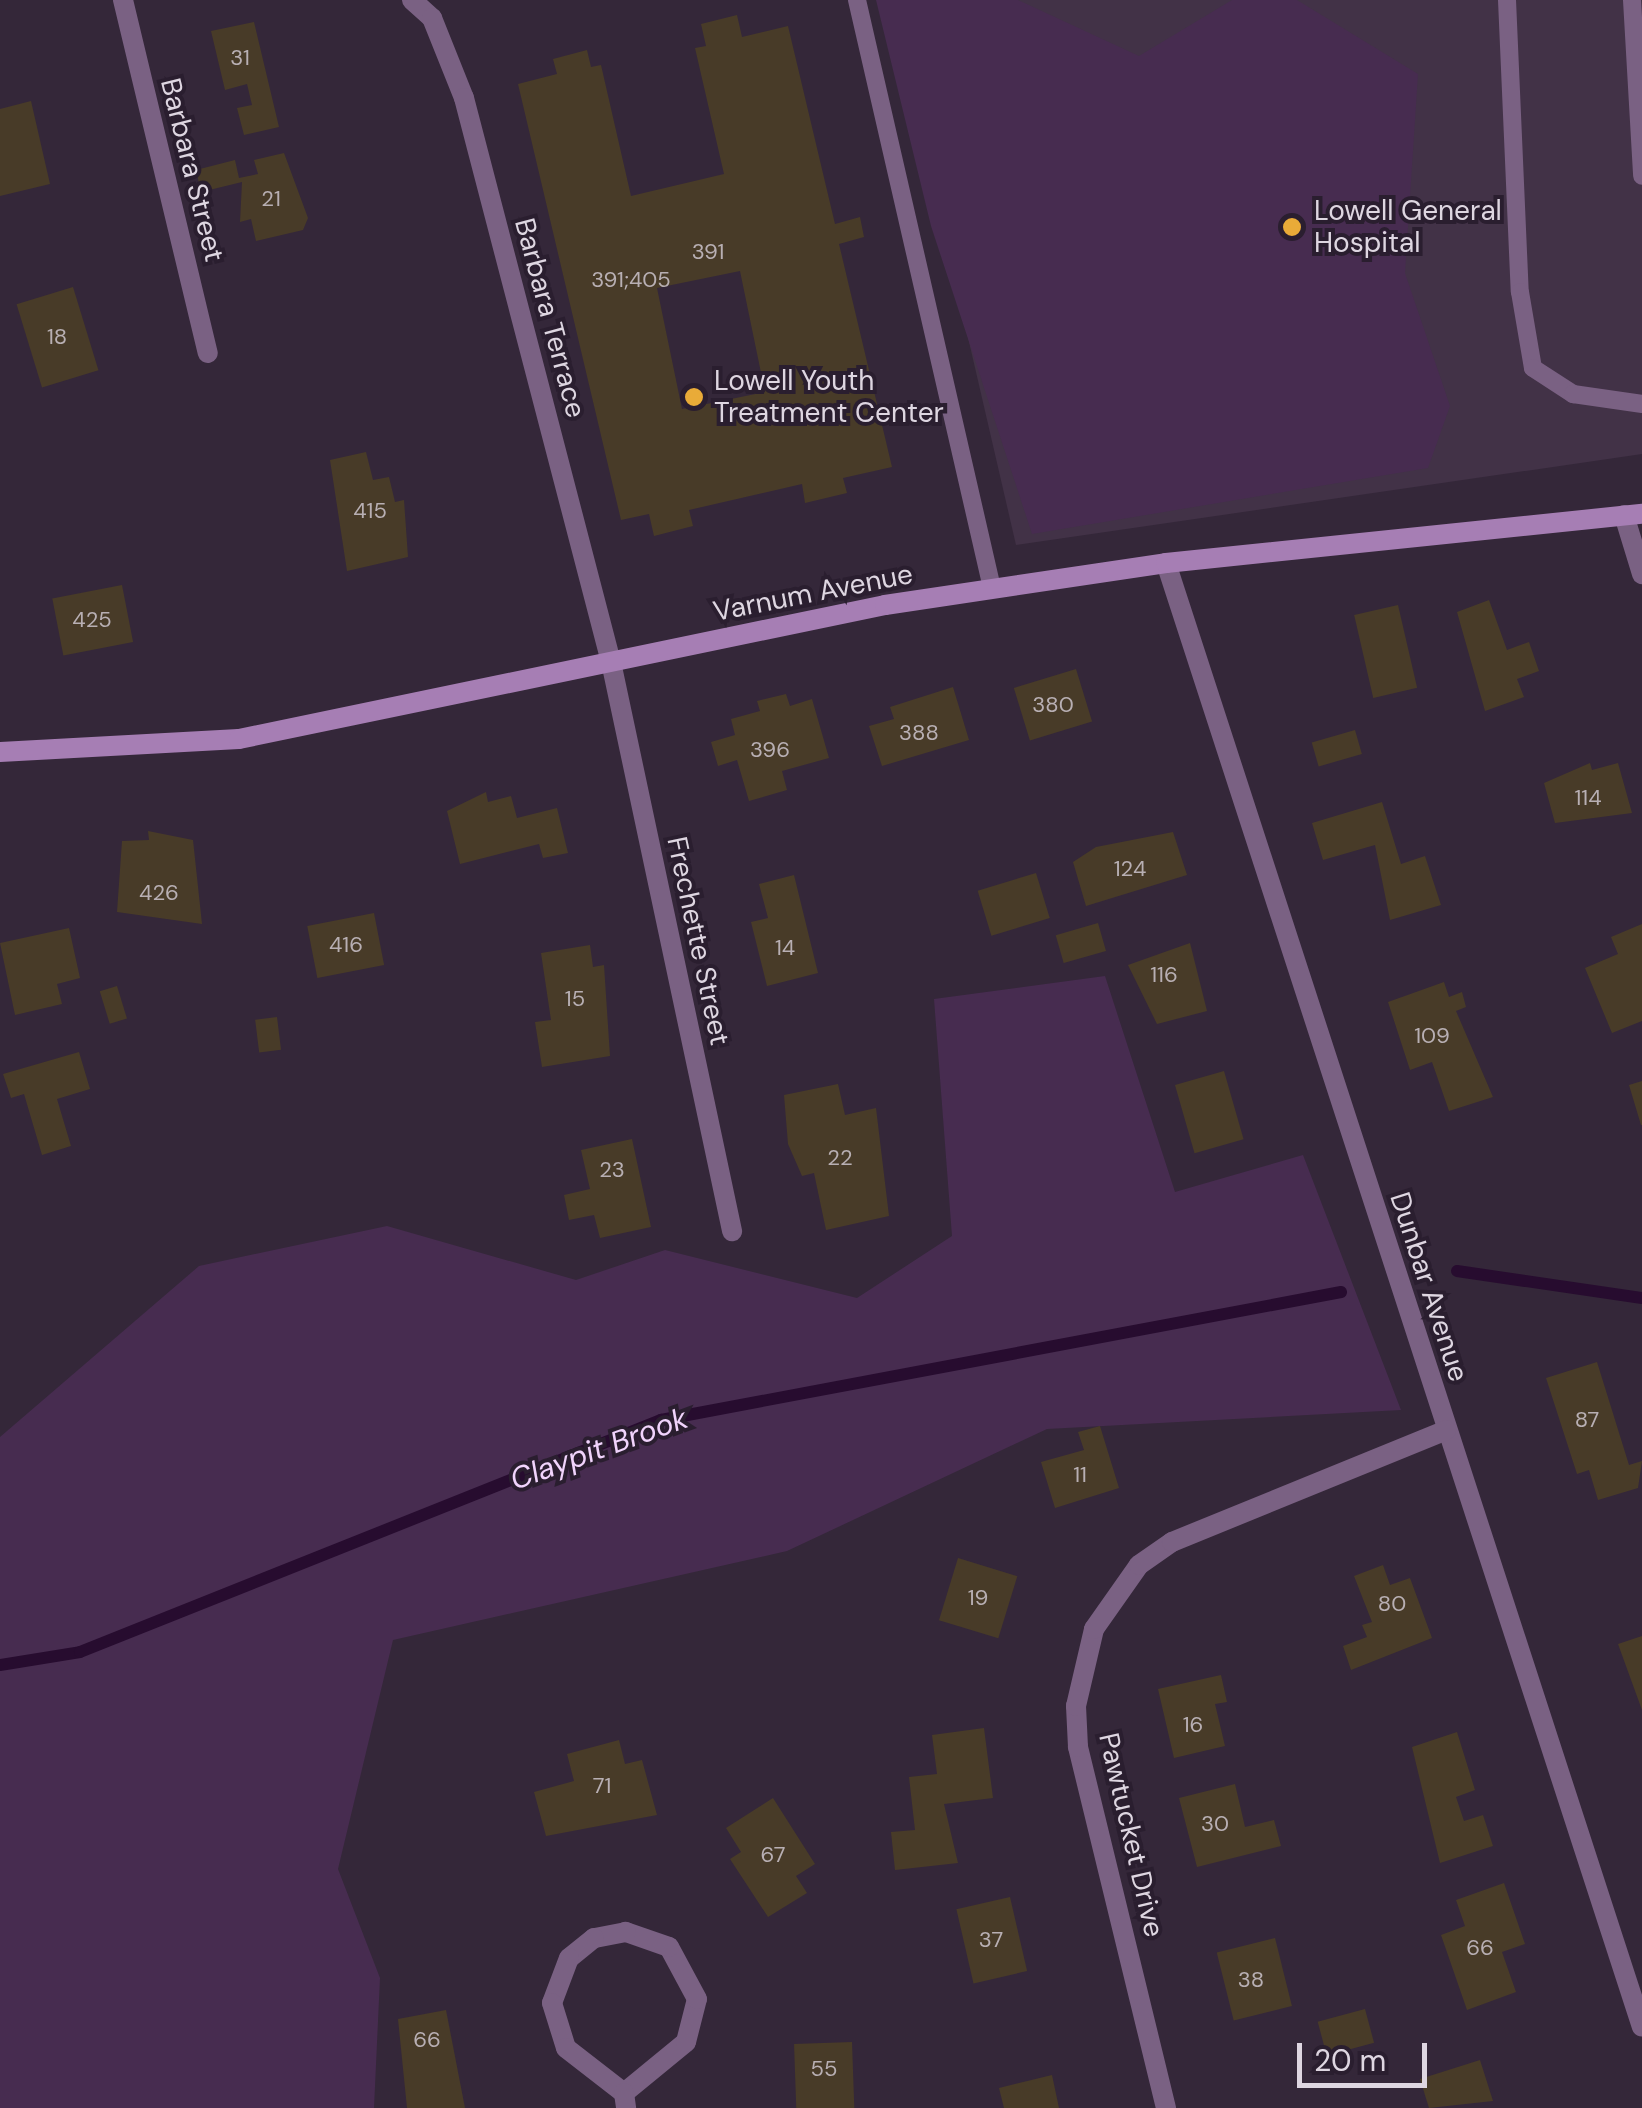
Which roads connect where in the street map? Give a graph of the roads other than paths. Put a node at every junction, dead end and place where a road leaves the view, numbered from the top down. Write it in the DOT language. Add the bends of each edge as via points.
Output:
graph roads {
  1 [pos="123,0"];
  2 [pos="412,0"];
  3 [pos="857,0"];
  4 [pos="1508,0"];
  5 [pos="1632,0"];
  6 [pos="1642,176"];
  7 [pos="208,353"];
  8 [pos="1642,404"];
  9 [pos="1633,515"];
  10 [pos="1166,563"];
  11 [pos="1642,574"];
  12 [pos="992,588"];
  13 [pos="611,662"];
  14 [pos="0,752"];
  15 [pos="732,1231"];
  16 [pos="1446,1430"];
  17 [pos="1642,2027"];
  18 [pos="625,2100"];
  19 [pos="1166,2108"];
  1 -- 7 [label="street, Barbara Street"];
  2 -- 13 [label="street, Barbara Terrace" via="432,18 464,98"];
  3 -- 12 [label="lane"];
  4 -- 8 [label="lane" via="1520,292 1533,368 1572,394"];
  5 -- 6 [label="lane"];
  9 -- 10 [label="main road, Varnum Avenue"];
  9 -- 11 [label="street"];
  10 -- 12 [label="main road, Varnum Avenue"];
  10 -- 16 [label="street, Dunbar Avenue"];
  12 -- 13 [label="main road, Varnum Avenue"];
  13 -- 14 [label="main road, Varnum Avenue" via="239,739"];
  13 -- 15 [label="street, Frechette Street"];
  16 -- 17 [label="street, Dunbar Avenue"];
  16 -- 19 [label="street, Pawtucket Drive" via="1172,1542 1139,1566 1094,1629 1076,1706 1078,1747"];
  18 -- 18 [label="street" via="566,2048 552,2003 568,1958 594,1938 626,1932 668,1947 697,1999 686,2042"];
}
